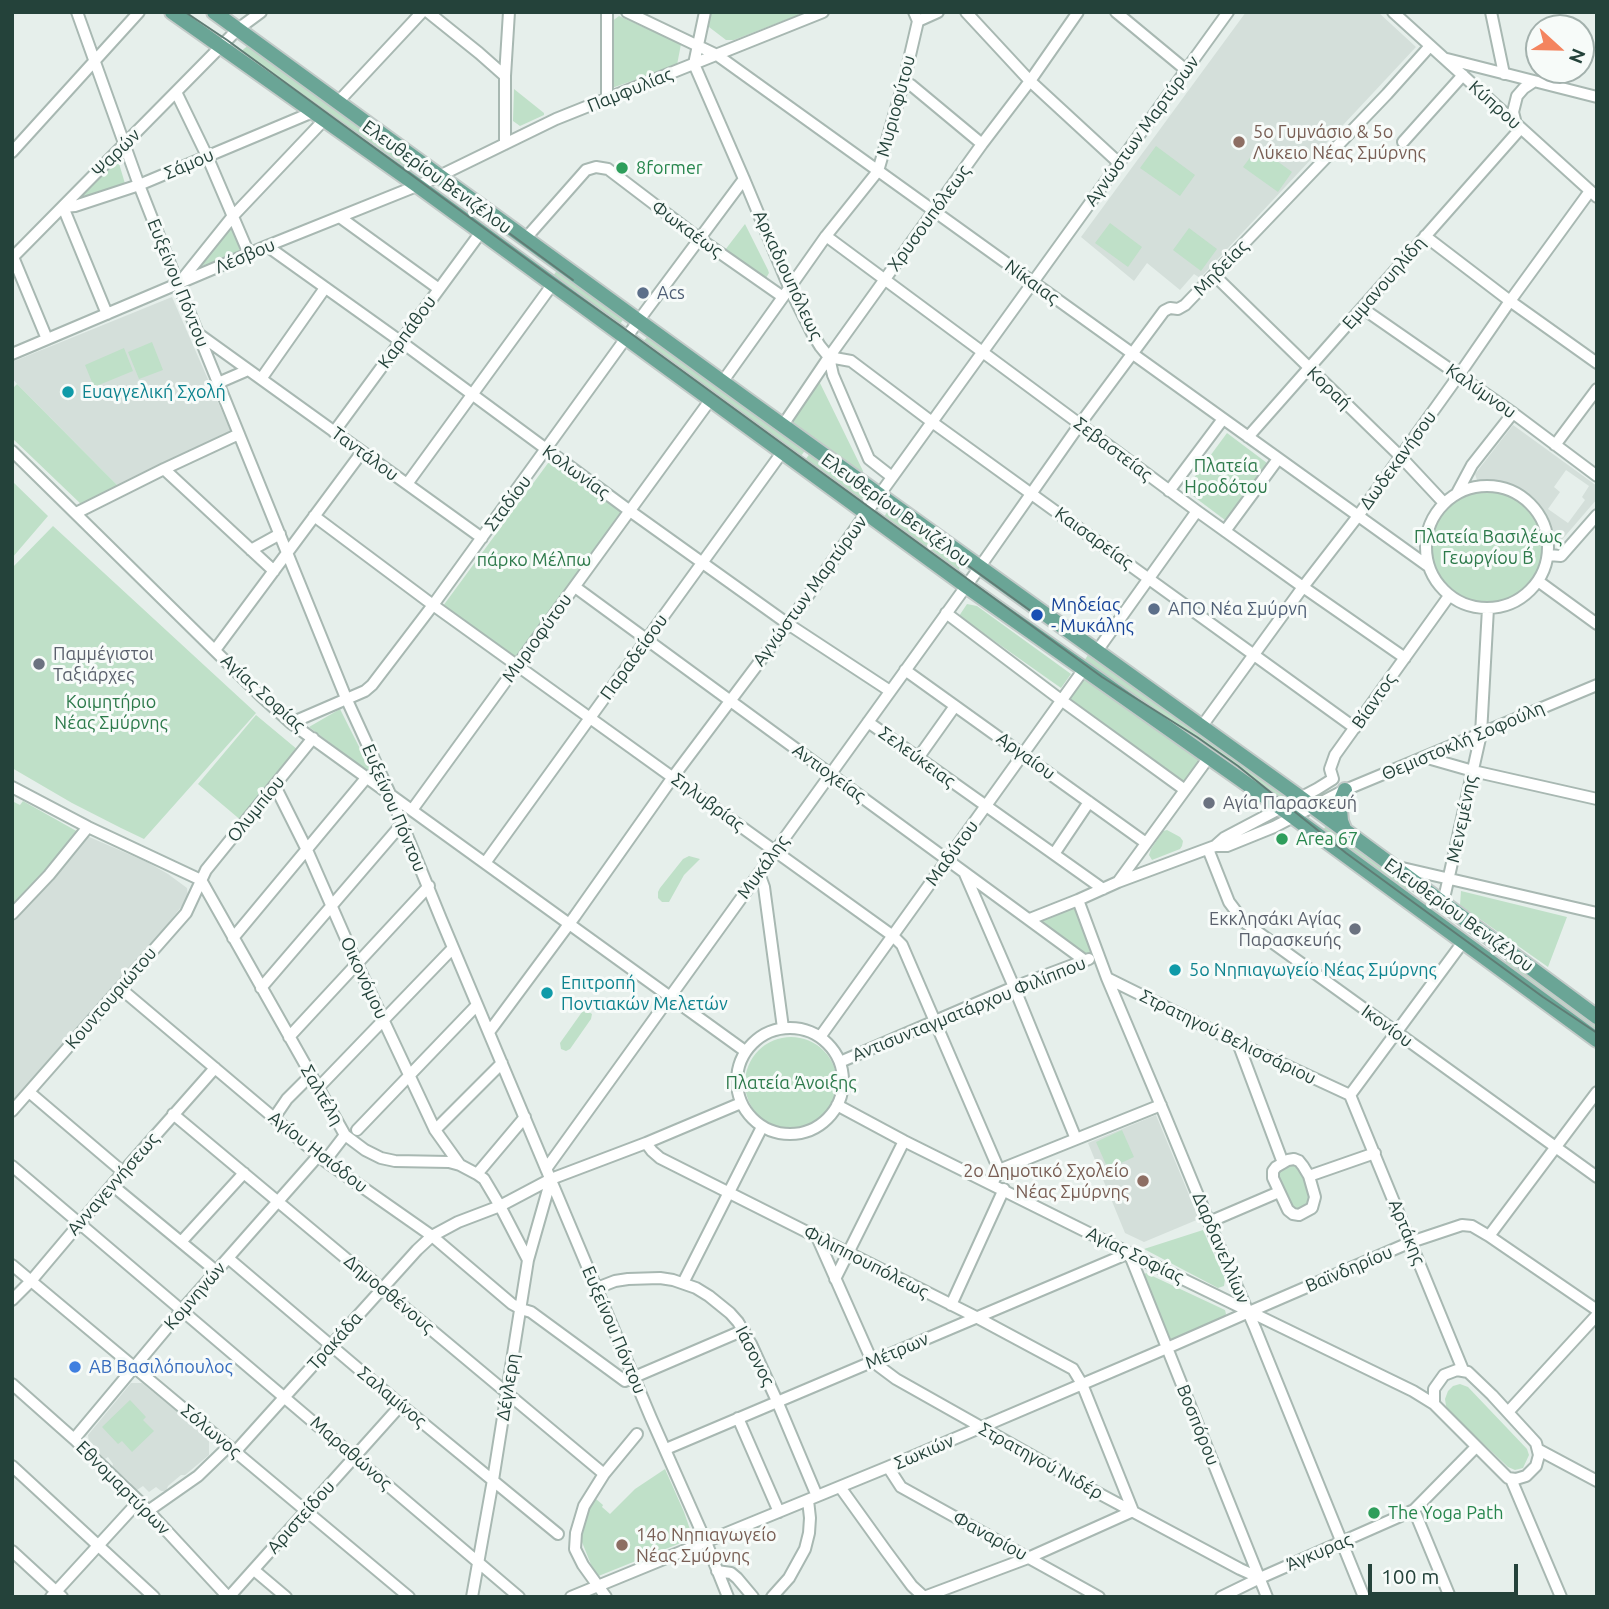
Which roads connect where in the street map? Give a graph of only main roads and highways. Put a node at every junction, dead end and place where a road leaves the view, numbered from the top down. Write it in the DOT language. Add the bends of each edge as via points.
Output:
graph roads {
  1 [pos="172,12"];
  2 [pos="214,12"];
  3 [pos="1345,790"];
  4 [pos="1346,832"];
  5 [pos="1597,1017"];
  6 [pos="1597,1040"];
  1 -- 6 [label="main road, Ελευθερίου Βενιζέλου" via="966,586 1282,808"];
  2 -- 4 [label="main road, Ελευθερίου Βενιζέλου"];
  3 -- 4 [label="main road" via="1340,810"];
  4 -- 5 [label="main road, Ελευθερίου Βενιζέλου"];
}
